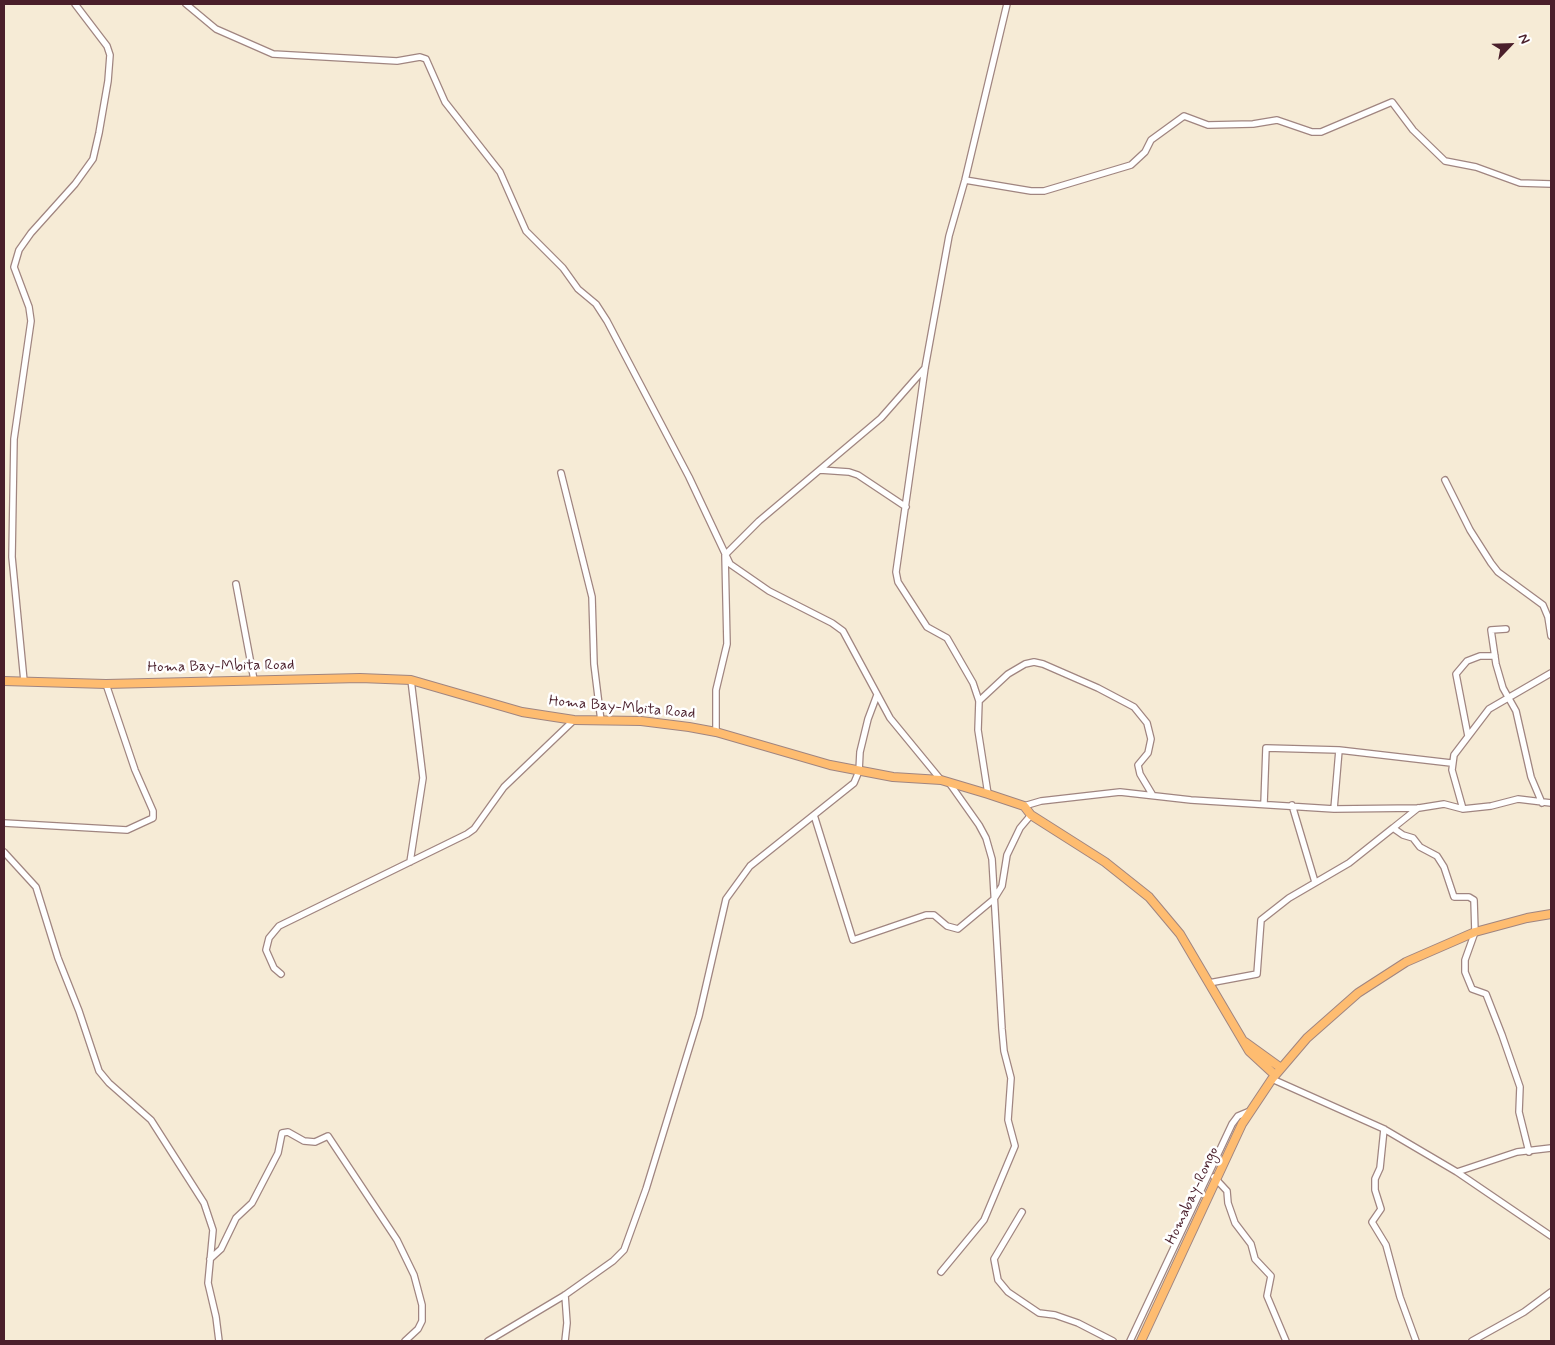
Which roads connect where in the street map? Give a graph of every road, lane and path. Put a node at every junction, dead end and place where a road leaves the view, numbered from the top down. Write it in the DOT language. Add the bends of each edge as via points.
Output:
graph roads {
  1 [pos="75,4"];
  2 [pos="186,4"];
  3 [pos="1007,4"];
  4 [pos="966,180"];
  5 [pos="1551,184"];
  6 [pos="925,368"];
  7 [pos="820,470"];
  8 [pos="561,474"];
  9 [pos="1445,480"];
  10 [pos="906,507"];
  11 [pos="726,555"];
  12 [pos="236,584"];
  13 [pos="1506,629"];
  14 [pos="1551,636"];
  15 [pos="1495,656"];
  16 [pos="1551,673"];
  17 [pos="254,680"];
  18 [pos="411,680"];
  19 [pos="4,681"];
  20 [pos="24,681"];
  21 [pos="106,684"];
  22 [pos="877,695"];
  23 [pos="1509,697"];
  24 [pos="979,701"];
  25 [pos="574,720"];
  26 [pos="601,721"];
  27 [pos="716,732"];
  28 [pos="1468,736"];
  29 [pos="1339,750"];
  30 [pos="1451,764"];
  31 [pos="859,771"];
  32 [pos="942,780"];
  33 [pos="950,784"];
  34 [pos="988,794"];
  35 [pos="1152,794"];
  36 [pos="1542,803"];
  37 [pos="1551,803"];
  38 [pos="1264,804"];
  39 [pos="1292,805"];
  40 [pos="1024,806"];
  41 [pos="1419,808"];
  42 [pos="1334,809"];
  43 [pos="1463,809"];
  44 [pos="1031,814"];
  45 [pos="814,815"];
  46 [pos="4,823"];
  47 [pos="1393,828"];
  48 [pos="4,852"];
  49 [pos="410,862"];
  50 [pos="1316,882"];
  51 [pos="994,899"];
  52 [pos="1551,914"];
  53 [pos="1475,932"];
  54 [pos="281,974"];
  55 [pos="1209,983"];
  56 [pos="1244,1041"];
  57 [pos="1281,1068"];
  58 [pos="1273,1077"];
  59 [pos="1384,1129"];
  60 [pos="1551,1148"];
  61 [pos="1529,1152"];
  62 [pos="1457,1172"];
  63 [pos="1213,1176"];
  64 [pos="1022,1212"];
  65 [pos="1551,1236"];
  66 [pos="1176,1256"];
  67 [pos="210,1259"];
  68 [pos="940,1272"];
  69 [pos="1551,1292"];
  70 [pos="565,1294"];
  71 [pos="1144,1340"];
  72 [pos="219,1341"];
  73 [pos="405,1341"];
  74 [pos="488,1341"];
  75 [pos="565,1341"];
  76 [pos="1113,1341"];
  77 [pos="1130,1341"];
  78 [pos="1286,1341"];
  79 [pos="1416,1341"];
  80 [pos="1472,1341"];
  1 -- 20 [label="street" via="108,46 110,55 100,133 93,159 31,232 19,250 14,267 31,321 14,439 12,557"];
  2 -- 11 [label="street" via="216,29 273,54 397,62 420,57 426,59 445,102 500,172 526,230 602,312 635,371"];
  3 -- 4 [label="street"];
  4 -- 5 [label="street" via="1044,191 1131,165 1146,152 1152,140 1184,116 1208,125 1277,120 1321,132 1392,102 1413,130 1445,161 1520,184"];
  4 -- 6 [label="street" via="949,236"];
  6 -- 7 [label="street" via="881,418"];
  6 -- 10 [label="street"];
  7 -- 10 [label="street" via="858,475"];
  7 -- 11 [label="street" via="759,521"];
  8 -- 26 [label="street" via="592,596 594,664"];
  9 -- 14 [label="street" via="1490,563 1543,605"];
  10 -- 24 [label="street" via="896,578 927,627 950,642"];
  11 -- 22 [label="street" via="730,564 744,576 842,631"];
  11 -- 27 [label="street" via="727,644 716,690"];
  12 -- 17 [label="street"];
  13 -- 15 [label="street" via="1491,630"];
  15 -- 23 [label="street"];
  15 -- 28 [label="street" via="1480,656 1467,661 1456,674"];
  16 -- 23 [label="street"];
  17 -- 18 [label="highway, Homa Bay-Mbita Road"];
  17 -- 21 [label="highway, Homa Bay-Mbita Road"];
  18 -- 25 [label="highway, Homa Bay-Mbita Road" via="522,712"];
  18 -- 49 [label="street" via="423,778"];
  19 -- 20 [label="highway, Homa Bay-Mbita Road"];
  20 -- 21 [label="highway, Homa Bay-Mbita Road"];
  21 -- 46 [label="street" via="153,818 127,830"];
  22 -- 31 [label="street" via="860,752"];
  22 -- 32 [label="street" via="890,718"];
  23 -- 28 [label="street" via="1489,709"];
  23 -- 36 [label="street" via="1522,732 1534,788"];
  24 -- 34 [label="street" via="978,730"];
  24 -- 35 [label="street" via="1008,674 1034,662 1098,688 1134,707 1148,723 1151,739 1148,753 1138,765"];
  25 -- 26 [label="highway, Homa Bay-Mbita Road"];
  25 -- 49 [label="street" via="504,787 474,829"];
  26 -- 27 [label="highway, Homa Bay-Mbita Road" via="650,722"];
  27 -- 31 [label="highway, Homa Bay-Mbita Road"];
  28 -- 30 [label="street"];
  29 -- 30 [label="street"];
  29 -- 38 [label="street" via="1266,748"];
  29 -- 42 [label="street"];
  30 -- 43 [label="street"];
  31 -- 32 [label="highway, Homa Bay-Mbita Road"];
  31 -- 45 [label="street" via="854,783"];
  32 -- 33 [label="highway, Homa Bay-Mbita Road"];
  33 -- 34 [label="highway, Homa Bay-Mbita Road"];
  33 -- 51 [label="street" via="986,838 992,859"];
  34 -- 40 [label="highway, Homa Bay-Mbita Road"];
  35 -- 38 [label="street" via="1191,800"];
  35 -- 40 [label="street" via="1089,794"];
  36 -- 37 [label="street"];
  36 -- 43 [label="street" via="1518,799"];
  38 -- 39 [label="street"];
  39 -- 42 [label="street"];
  39 -- 50 [label="street"];
  40 -- 44 [label="highway"];
  41 -- 42 [label="street"];
  41 -- 43 [label="street" via="1444,804"];
  41 -- 47 [label="street"];
  44 -- 51 [label="street" via="1010,847 1002,886"];
  44 -- 55 [label="highway" via="1105,862 1149,897 1180,934"];
  45 -- 51 [label="street" via="853,940 926,915 934,915 947,926 958,929"];
  45 -- 70 [label="street" via="750,866 726,899 699,1016 630,1238 619,1256"];
  47 -- 50 [label="street" via="1349,863"];
  47 -- 53 [label="street" via="1437,856 1444,867 1452,895 1474,900"];
  48 -- 67 [label="street" via="36,887 99,1070 151,1120 204,1203 213,1230"];
  49 -- 54 [label="street" via="279,926 269,938 266,950 274,968"];
  50 -- 55 [label="street" via="1261,920 1257,974"];
  51 -- 68 [label="street" via="1004,1044 1011,1078 1008,1120 1015,1146 984,1220"];
  52 -- 53 [label="highway, Homabay-Rongo"];
  53 -- 57 [label="highway, Homabay-Rongo" via="1406,962 1358,993 1307,1038"];
  53 -- 61 [label="street" via="1465,960 1465,972 1472,989 1486,994 1502,1034 1520,1087 1519,1112"];
  55 -- 56 [label="highway"];
  56 -- 57 [label="highway"];
  56 -- 58 [label="highway"];
  57 -- 58 [label="highway, Homabay-Rongo"];
  58 -- 59 [label="street"];
  58 -- 63 [label="highway, Homabay-Rongo"];
  59 -- 62 [label="street"];
  59 -- 79 [label="street" via="1380,1168 1375,1179 1381,1209 1372,1222 1386,1245"];
  60 -- 61 [label="street"];
  61 -- 62 [label="street" via="1495,1158"];
  62 -- 65 [label="street"];
  63 -- 66 [label="highway, Homabay-Rongo"];
  63 -- 78 [label="street" via="1227,1191 1235,1223 1247,1236 1255,1260 1271,1276 1267,1296"];
  64 -- 76 [label="street" via="994,1259 998,1280 1008,1292 1039,1313 1078,1323"];
  66 -- 71 [label="highway, Homabay-Rongo"];
  66 -- 77 [label="street"];
  67 -- 72 [label="street" via="209,1289"];
  67 -- 73 [label="street" via="221,1248 236,1218 256,1196 278,1153 282,1133 288,1132 304,1141 314,1142 328,1136 397,1240 414,1275 422,1305 422,1321"];
  69 -- 80 [label="street" via="1524,1312"];
  70 -- 74 [label="street"];
  70 -- 75 [label="street"];
}
